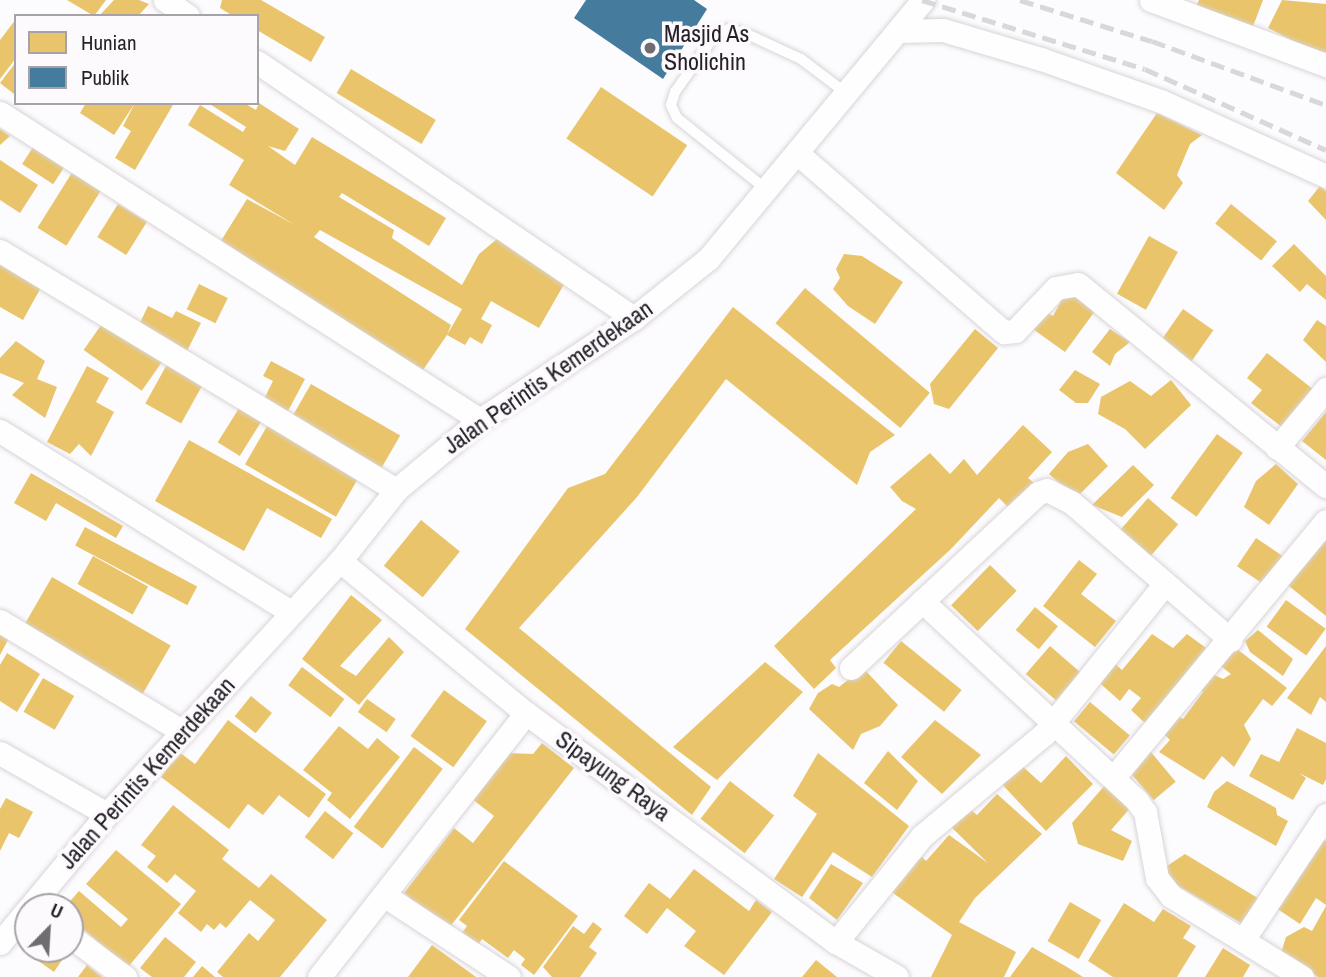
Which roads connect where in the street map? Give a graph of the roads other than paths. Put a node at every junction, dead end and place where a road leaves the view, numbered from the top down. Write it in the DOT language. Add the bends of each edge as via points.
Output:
graph roads {
  1 [pos="165,0"];
  2 [pos="923,0"];
  3 [pos="1151,0"];
  4 [pos="185,14"];
  5 [pos="898,31"];
  6 [pos="259,63"];
  7 [pos="1326,65"];
  8 [pos="846,93"];
  9 [pos="0,113"];
  10 [pos="797,153"];
  11 [pos="1326,176"];
  12 [pos="767,190"];
  13 [pos="0,251"];
  14 [pos="634,318"];
  15 [pos="1326,388"];
  16 [pos="480,420"];
  17 [pos="0,431"];
  18 [pos="1277,448"];
  19 [pos="1326,486"];
  20 [pos="396,490"];
  21 [pos="1326,522"];
  22 [pos="340,561"];
  23 [pos="1164,585"];
  24 [pos="922,601"];
  25 [pos="291,612"];
  26 [pos="0,621"];
  27 [pos="1231,640"];
  28 [pos="851,668"];
  29 [pos="526,713"];
  30 [pos="1052,722"];
  31 [pos="183,732"];
  32 [pos="0,753"];
  33 [pos="1114,777"];
  34 [pos="107,814"];
  35 [pos="1326,815"];
  36 [pos="42,893"];
  37 [pos="385,896"];
  38 [pos="14,926"];
  39 [pos="1243,940"];
  40 [pos="836,942"];
  41 [pos="0,943"];
  42 [pos="84,946"];
  43 [pos="125,977"];
  44 [pos="318,977"];
  45 [pos="509,977"];
  46 [pos="897,977"];
  47 [pos="1302,977"];
  1 -- 4 [label="street"];
  2 -- 5 [label="street, Jalan Perintis Kemerdekaan"];
  3 -- 7 [label="street"];
  5 -- 8 [label="street, Jalan Perintis Kemerdekaan"];
  5 -- 11 [label="street" via="943,30 1041,59 1163,102"];
  6 -- 14 [label="street"];
  8 -- 10 [label="street, Jalan Perintis Kemerdekaan"];
  8 -- 12 [label="lane" via="801,59 747,34 729,29 715,35 675,92 671,105 677,118"];
  9 -- 16 [label="street"];
  10 -- 12 [label="street, Jalan Perintis Kemerdekaan"];
  10 -- 18 [label="street" via="1004,332 1015,331 1056,288 1077,284"];
  12 -- 14 [label="street, Jalan Perintis Kemerdekaan" via="708,259"];
  13 -- 20 [label="street"];
  14 -- 16 [label="street, Jalan Perintis Kemerdekaan"];
  15 -- 18 [label="street"];
  16 -- 20 [label="street, Jalan Perintis Kemerdekaan"];
  17 -- 25 [label="street"];
  18 -- 19 [label="street"];
  20 -- 22 [label="street, Jalan Perintis Kemerdekaan"];
  21 -- 27 [label="street"];
  22 -- 25 [label="street, Jalan Perintis Kemerdekaan"];
  22 -- 29 [label="street, Sipayung Raya"];
  23 -- 24 [label="street" via="1071,502 1046,491"];
  23 -- 27 [label="street"];
  23 -- 30 [label="street"];
  24 -- 28 [label="street"];
  24 -- 30 [label="street"];
  25 -- 31 [label="street, Jalan Perintis Kemerdekaan"];
  26 -- 31 [label="street"];
  27 -- 33 [label="street"];
  29 -- 37 [label="street"];
  29 -- 40 [label="street, Sipayung Raya"];
  30 -- 33 [label="street"];
  30 -- 40 [label="street" via="922,836"];
  31 -- 34 [label="street, Jalan Perintis Kemerdekaan"];
  32 -- 34 [label="street"];
  33 -- 39 [label="street" via="1145,813 1157,878 1171,896"];
  34 -- 36 [label="street, Jalan Perintis Kemerdekaan"];
  35 -- 39 [label="street"];
  37 -- 44 [label="street"];
  37 -- 45 [label="street"];
  38 -- 41 [label="street, Jalan Perintis Kemerdekaan"];
  39 -- 47 [label="street"];
  40 -- 46 [label="street, Sipayung Raya"];
  42 -- 43 [label="street"];
}
